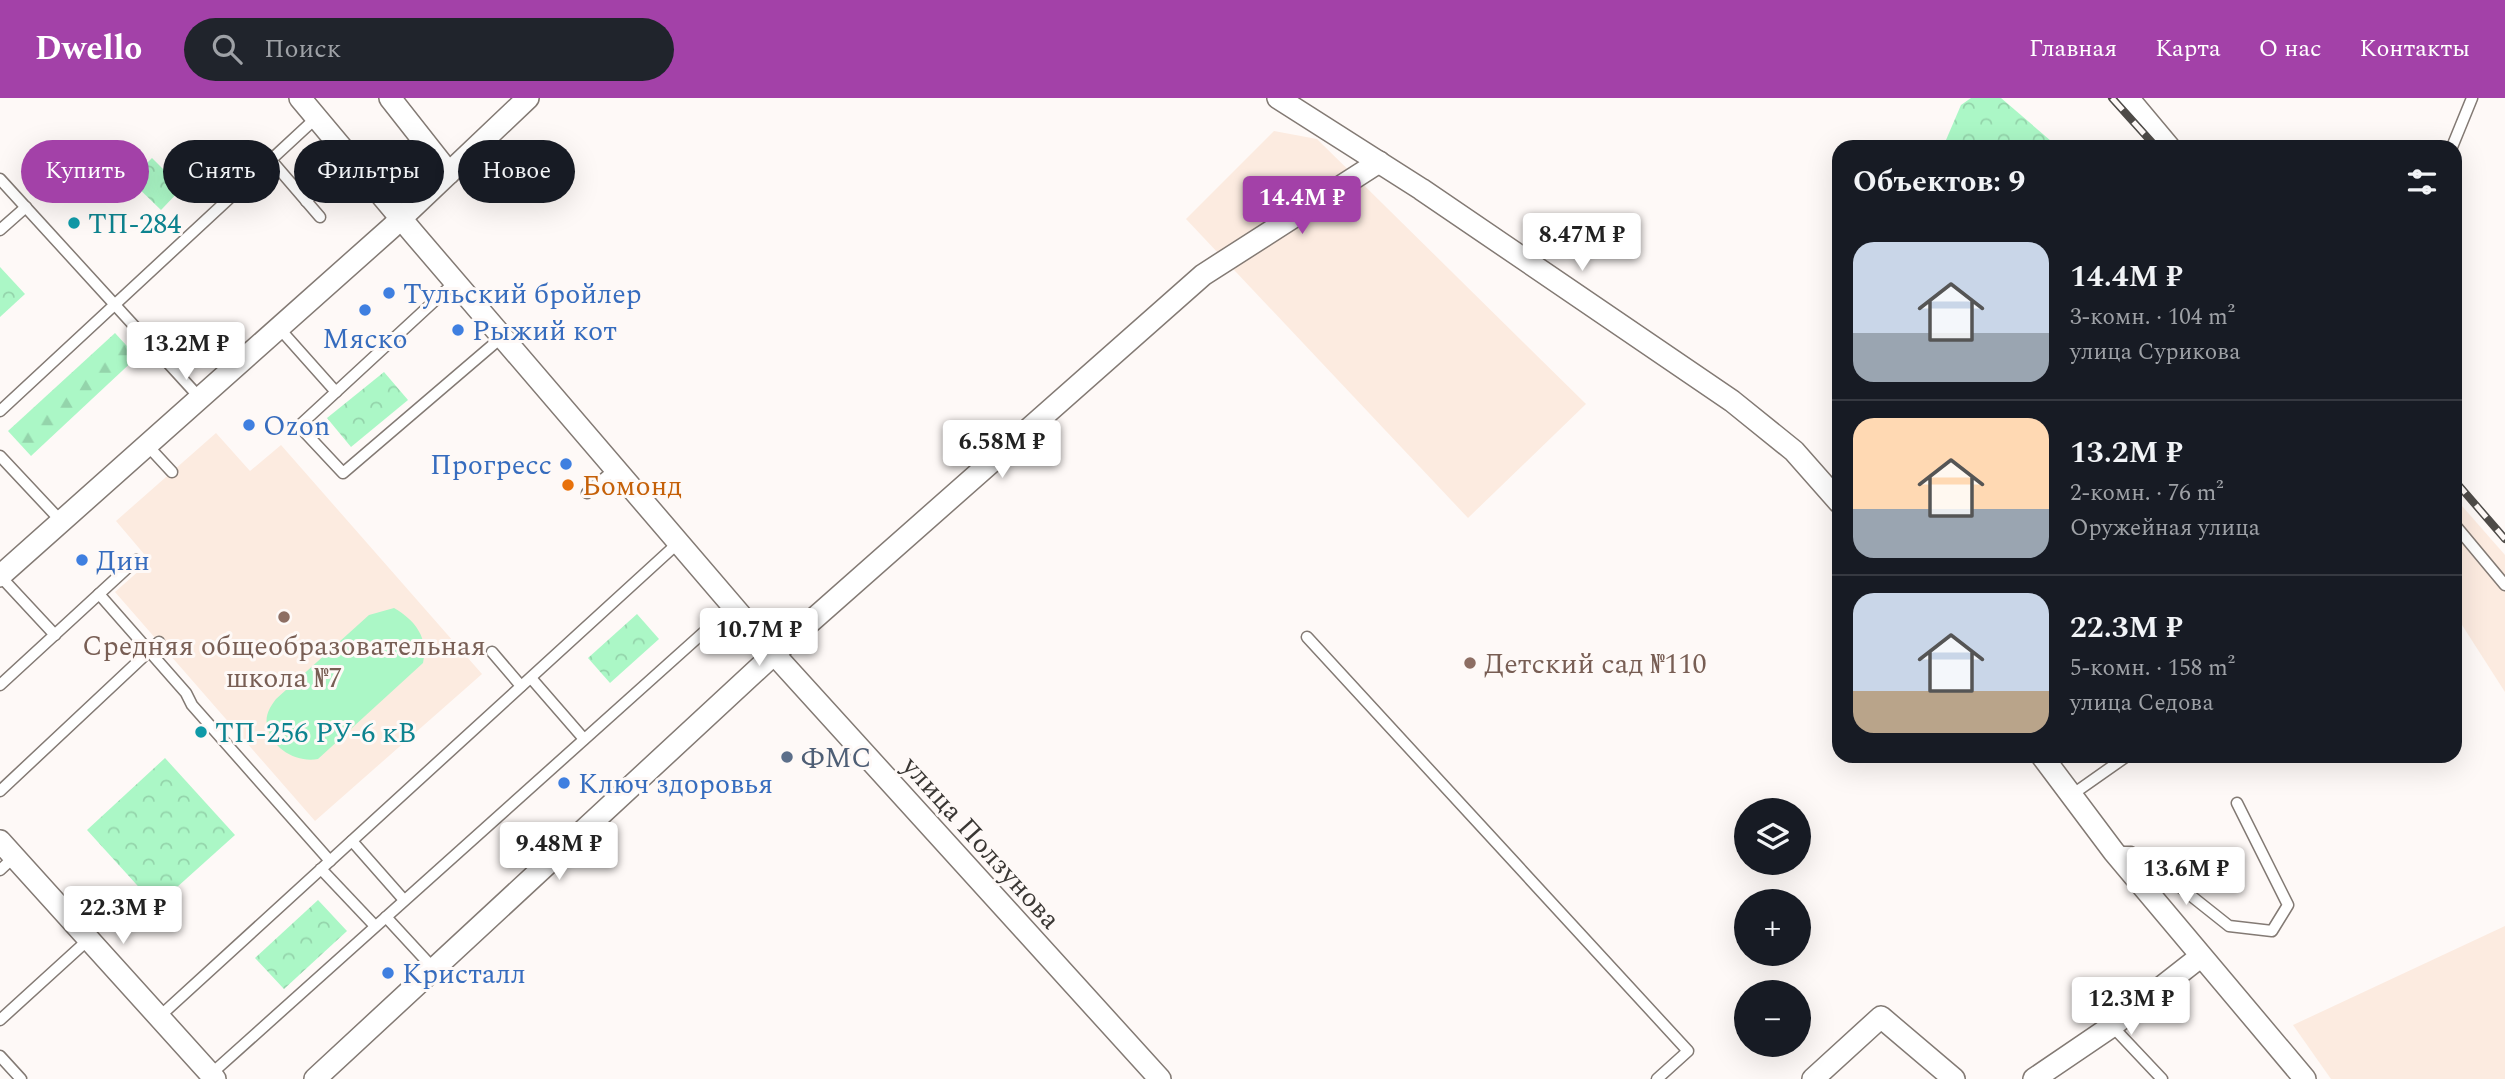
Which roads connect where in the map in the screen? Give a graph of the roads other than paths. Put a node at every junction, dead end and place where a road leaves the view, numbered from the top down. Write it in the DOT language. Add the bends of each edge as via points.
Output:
graph roads {
  1 [pos="300,98"];
  2 [pos="390,98"];
  3 [pos="528,98"];
  4 [pos="1278,98"];
  5 [pos="2128,98"];
  6 [pos="2472,98"];
  7 [pos="316,118"];
  8 [pos="335,140"];
  9 [pos="2163,140"];
  10 [pos="2455,140"];
  11 [pos="280,152"];
  12 [pos="1379,162"];
  13 [pos="280,171"];
  14 [pos="449,173"];
  15 [pos="0,180"];
  16 [pos="294,187"];
  17 [pos="224,203"];
  18 [pos="308,203"];
  19 [pos="388,203"];
  20 [pos="26,207"];
  21 [pos="320,217"];
  22 [pos="401,219"];
  23 [pos="0,230"];
  24 [pos="455,282"];
  25 [pos="114,304"];
  26 [pos="279,328"];
  27 [pos="502,337"];
  28 [pos="336,392"];
  29 [pos="200,398"];
  30 [pos="0,411"];
  31 [pos="147,445"];
  32 [pos="0,456"];
  33 [pos="615,469"];
  34 [pos="172,472"];
  35 [pos="587,493"];
  36 [pos="1832,494"];
  37 [pos="61,521"];
  38 [pos="2462,533"];
  39 [pos="678,543"];
  40 [pos="136,560"];
  41 [pos="0,576"];
  42 [pos="2505,585"];
  43 [pos="99,594"];
  44 [pos="733,606"];
  45 [pos="55,635"];
  46 [pos="1307,637"];
  47 [pos="159,642"];
  48 [pos="150,650"];
  49 [pos="492,652"];
  50 [pos="774,654"];
  51 [pos="531,678"];
  52 [pos="0,685"];
  53 [pos="521,686"];
  54 [pos="584,739"];
  55 [pos="2048,763"];
  56 [pos="2117,763"];
  57 [pos="0,790"];
  58 [pos="2073,794"];
  59 [pos="2237,803"];
  60 [pos="352,841"];
  61 [pos="2114,852"];
  62 [pos="5,856"];
  63 [pos="326,865"];
  64 [pos="404,900"];
  65 [pos="386,917"];
  66 [pos="375,926"];
  67 [pos="89,939"];
  68 [pos="2200,957"];
  69 [pos="434,969"];
  70 [pos="159,1017"];
  71 [pos="0,1020"];
  72 [pos="2112,1026"];
  73 [pos="0,1056"];
  74 [pos="213,1076"];
  75 [pos="21,1079"];
  76 [pos="315,1079"];
  77 [pos="1160,1079"];
  78 [pos="1657,1079"];
  79 [pos="1813,1079"];
  80 [pos="1954,1079"];
  81 [pos="2034,1079"];
  82 [pos="2162,1079"];
  83 [pos="2305,1079"];
  1 -- 7 [label="street, улица Ползунова"];
  2 -- 14 [label="street"];
  3 -- 14 [label="street"];
  4 -- 12 [label="street"];
  5 -- 9 [label="street"];
  6 -- 10 [label="lane"];
  7 -- 8 [label="street, улица Ползунова"];
  7 -- 11 [label="lane"];
  12 -- 36 [label="street" via="1732,401 1794,451"];
  12 -- 50 [label="street" via="1203,275"];
  13 -- 16 [label="lane"];
  14 -- 22 [label="street"];
  15 -- 20 [label="lane"];
  17 -- 25 [label="lane"];
  18 -- 21 [label="lane"];
  19 -- 22 [label="street, улица Ползунова"];
  20 -- 23 [label="lane"];
  20 -- 25 [label="lane"];
  22 -- 24 [label="street, улица Ползунова"];
  22 -- 26 [label="street"];
  24 -- 27 [label="street, улица Ползунова"];
  24 -- 28 [label="lane"];
  25 -- 29 [label="lane"];
  25 -- 30 [label="lane"];
  26 -- 28 [label="lane"];
  26 -- 29 [label="street"];
  27 -- 28 [label="lane" via="343,473 299,426"];
  27 -- 33 [label="street, улица Ползунова"];
  29 -- 31 [label="street"];
  31 -- 34 [label="lane"];
  31 -- 37 [label="street"];
  32 -- 37 [label="lane"];
  33 -- 35 [label="lane"];
  33 -- 39 [label="street, улица Ползунова"];
  37 -- 41 [label="street"];
  38 -- 42 [label="lane"];
  39 -- 44 [label="street, улица Ползунова"];
  39 -- 51 [label="lane"];
  40 -- 43 [label="lane"];
  41 -- 45 [label="lane"];
  43 -- 45 [label="lane"];
  43 -- 48 [label="lane"];
  44 -- 50 [label="street, улица Ползунова"];
  44 -- 54 [label="lane"];
  45 -- 52 [label="lane"];
  46 -- 78 [label="lane" via="1688,1051"];
  47 -- 48 [label="lane"];
  48 -- 57 [label="lane"];
  48 -- 63 [label="lane"];
  49 -- 53 [label="lane"];
  50 -- 69 [label="street"];
  50 -- 77 [label="street, улица Ползунова"];
  51 -- 53 [label="lane"];
  51 -- 54 [label="lane"];
  53 -- 60 [label="lane"];
  54 -- 64 [label="lane"];
  55 -- 58 [label="street"];
  56 -- 58 [label="lane"];
  58 -- 61 [label="street"];
  59 -- 61 [label="lane" via="2288,905 2272,931 2229,926 2151,864 2131,852"];
  60 -- 63 [label="lane"];
  60 -- 64 [label="lane"];
  61 -- 68 [label="street"];
  62 -- 67 [label="street"];
  63 -- 66 [label="lane"];
  63 -- 70 [label="lane"];
  64 -- 65 [label="lane"];
  65 -- 66 [label="lane"];
  65 -- 69 [label="lane"];
  66 -- 74 [label="lane"];
  67 -- 70 [label="street"];
  67 -- 71 [label="lane"];
  68 -- 72 [label="street"];
  68 -- 83 [label="street"];
  69 -- 76 [label="street"];
  70 -- 74 [label="street"];
  72 -- 81 [label="street"];
  72 -- 82 [label="lane"];
  73 -- 75 [label="lane"];
  79 -- 80 [label="street" via="1881,1017"];
}
